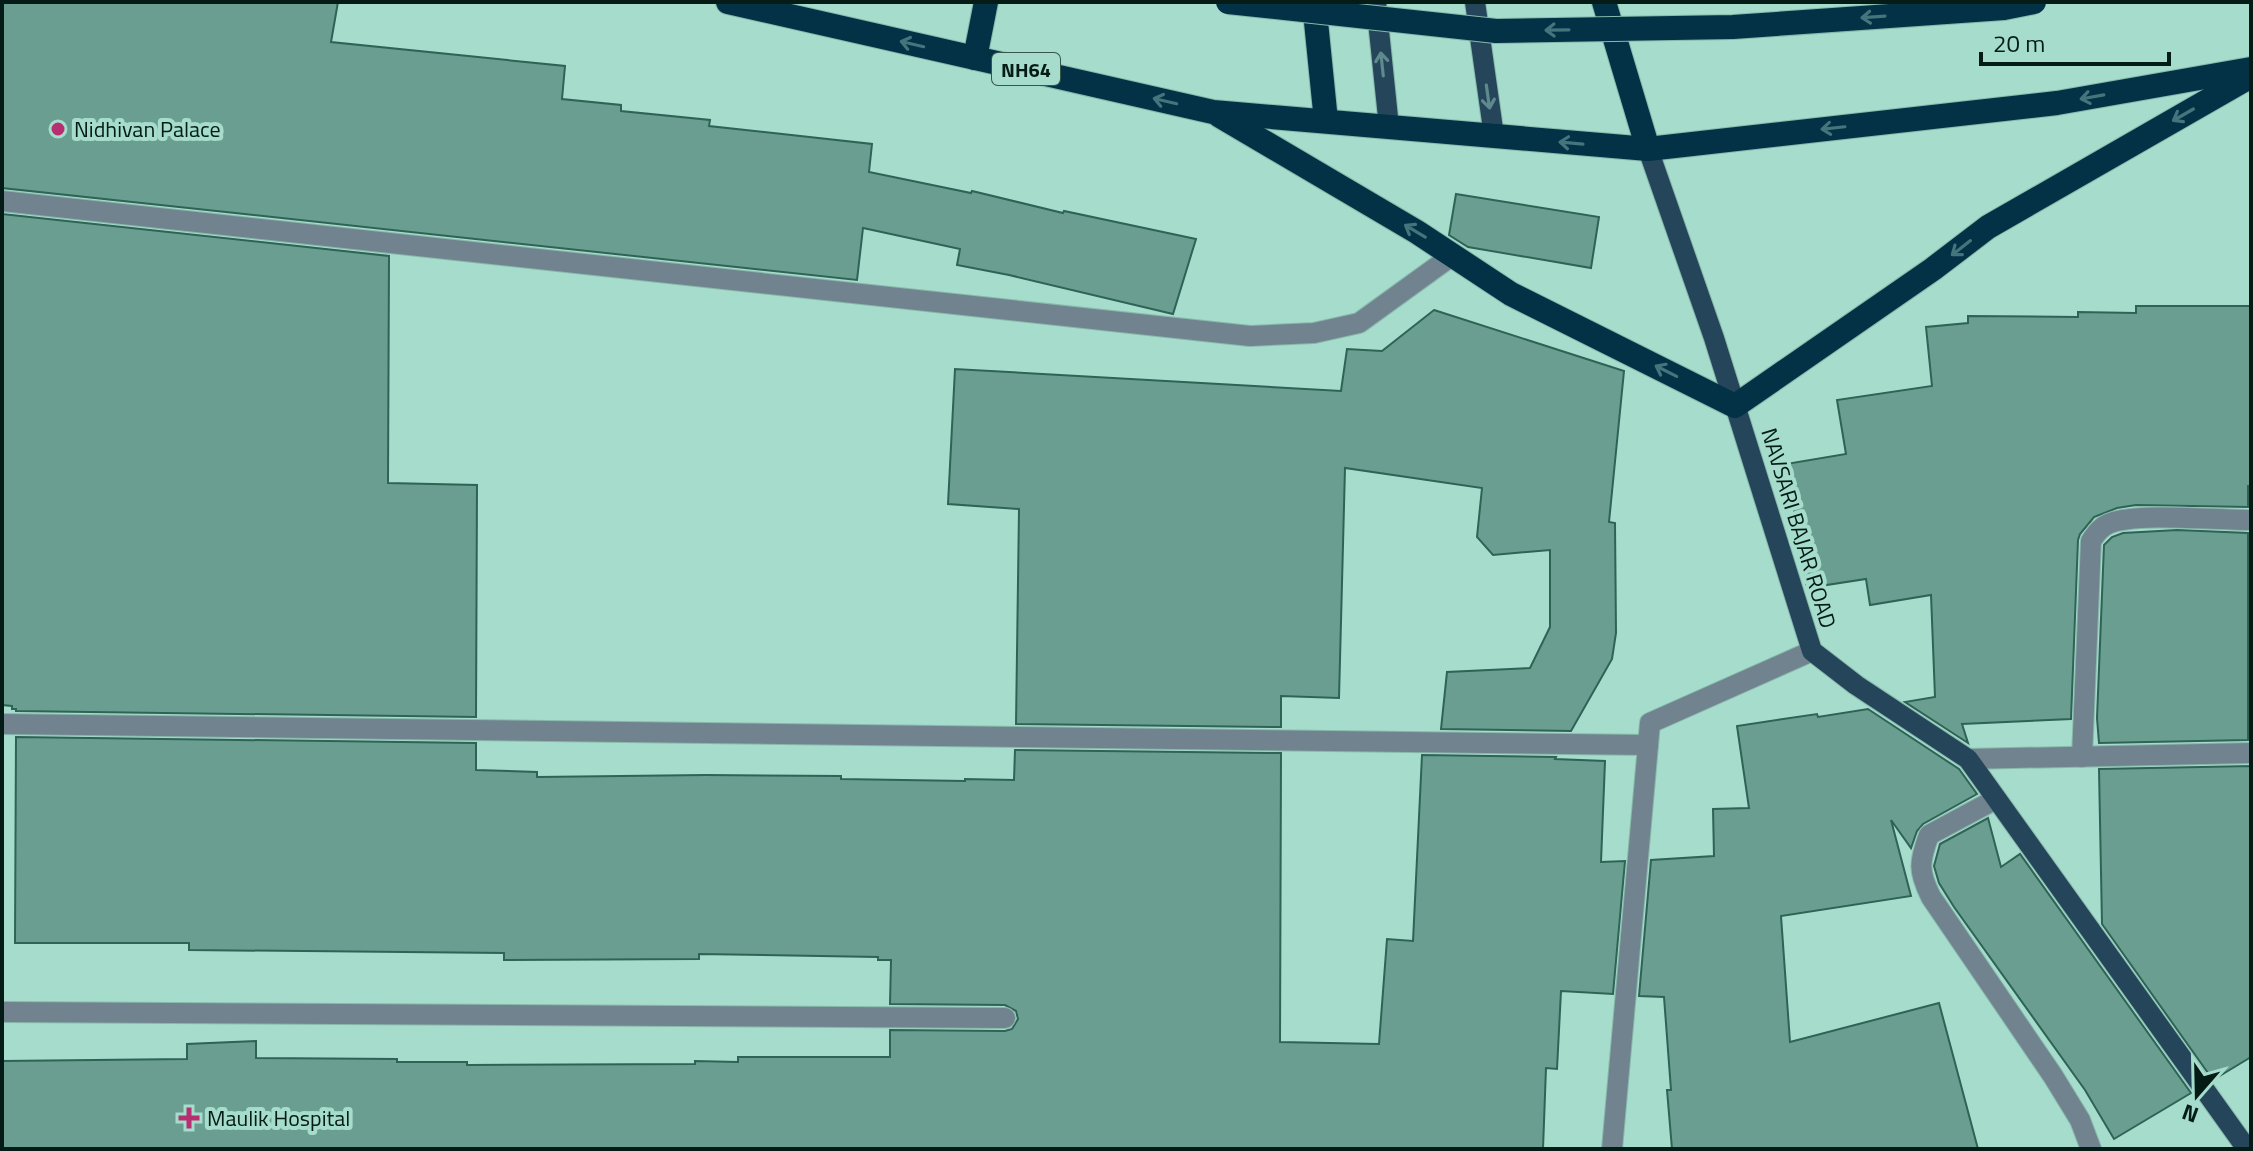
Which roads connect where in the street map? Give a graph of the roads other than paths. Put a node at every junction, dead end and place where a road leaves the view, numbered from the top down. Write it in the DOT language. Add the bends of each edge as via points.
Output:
graph roads {
  1 [pos="728,2"];
  2 [pos="986,2"];
  3 [pos="1228,2"];
  4 [pos="1314,2"];
  5 [pos="1376,2"];
  6 [pos="1475,2"];
  7 [pos="1604,2"];
  8 [pos="2034,2"];
  9 [pos="975,58"];
  10 [pos="2251,69"];
  11 [pos="2251,76"];
  12 [pos="1213,112"];
  13 [pos="1326,121"];
  14 [pos="1389,127"];
  15 [pos="1494,136"];
  16 [pos="1648,149"];
  17 [pos="2,201"];
  18 [pos="1453,255"];
  19 [pos="1735,406"];
  20 [pos="2251,520"];
  21 [pos="1812,651"];
  22 [pos="2,724"];
  23 [pos="1648,745"];
  24 [pos="2251,753"];
  25 [pos="2082,757"];
  26 [pos="1968,759"];
  27 [pos="1996,799"];
  28 [pos="2,1012"];
  29 [pos="1005,1018"];
  30 [pos="1612,1149"];
  31 [pos="2091,1149"];
  32 [pos="2247,1149"];
  9 -- 1 [label="highway, NH64, one-way"];
  2 -- 9 [label="highway"];
  8 -- 3 [label="highway, one-way, bridge" via="1733,27 1496,31"];
  4 -- 13 [label="highway"];
  14 -- 5 [label="main road, one-way"];
  6 -- 15 [label="main road, one-way"];
  7 -- 16 [label="highway"];
  12 -- 9 [label="highway, NH64, one-way"];
  10 -- 16 [label="highway, one-way" via="2057,103"];
  11 -- 19 [label="highway, one-way" via="1988,227"];
  12 -- 13 [label="highway, NH64"];
  18 -- 12 [label="highway, one-way"];
  13 -- 14 [label="highway, NH64"];
  14 -- 15 [label="highway, NH64"];
  16 -- 15 [label="highway, NH64, one-way"];
  16 -- 19 [label="main road, NAVSARI BAJAR ROAD"];
  17 -- 18 [label="street" via="1250,336 1314,333 1359,323"];
  19 -- 18 [label="highway, one-way" via="1511,294"];
  19 -- 21 [label="main road, NAVSARI BAJAR ROAD"];
  20 -- 25 [label="street" via="2147,518 2111,522 2099,529 2091,541"];
  21 -- 23 [label="street" via="1650,723"];
  21 -- 26 [label="main road, NAVSARI BAJAR ROAD"];
  22 -- 23 [label="street"];
  23 -- 30 [label="street"];
  24 -- 25 [label="street"];
  25 -- 26 [label="street"];
  26 -- 27 [label="main road, NAVSARI BAJAR ROAD"];
  27 -- 31 [label="street" via="1929,835 1921,878 2053,1076"];
  27 -- 32 [label="main road, NAVSARI BAJAR ROAD"];
  28 -- 29 [label="street"];
}
